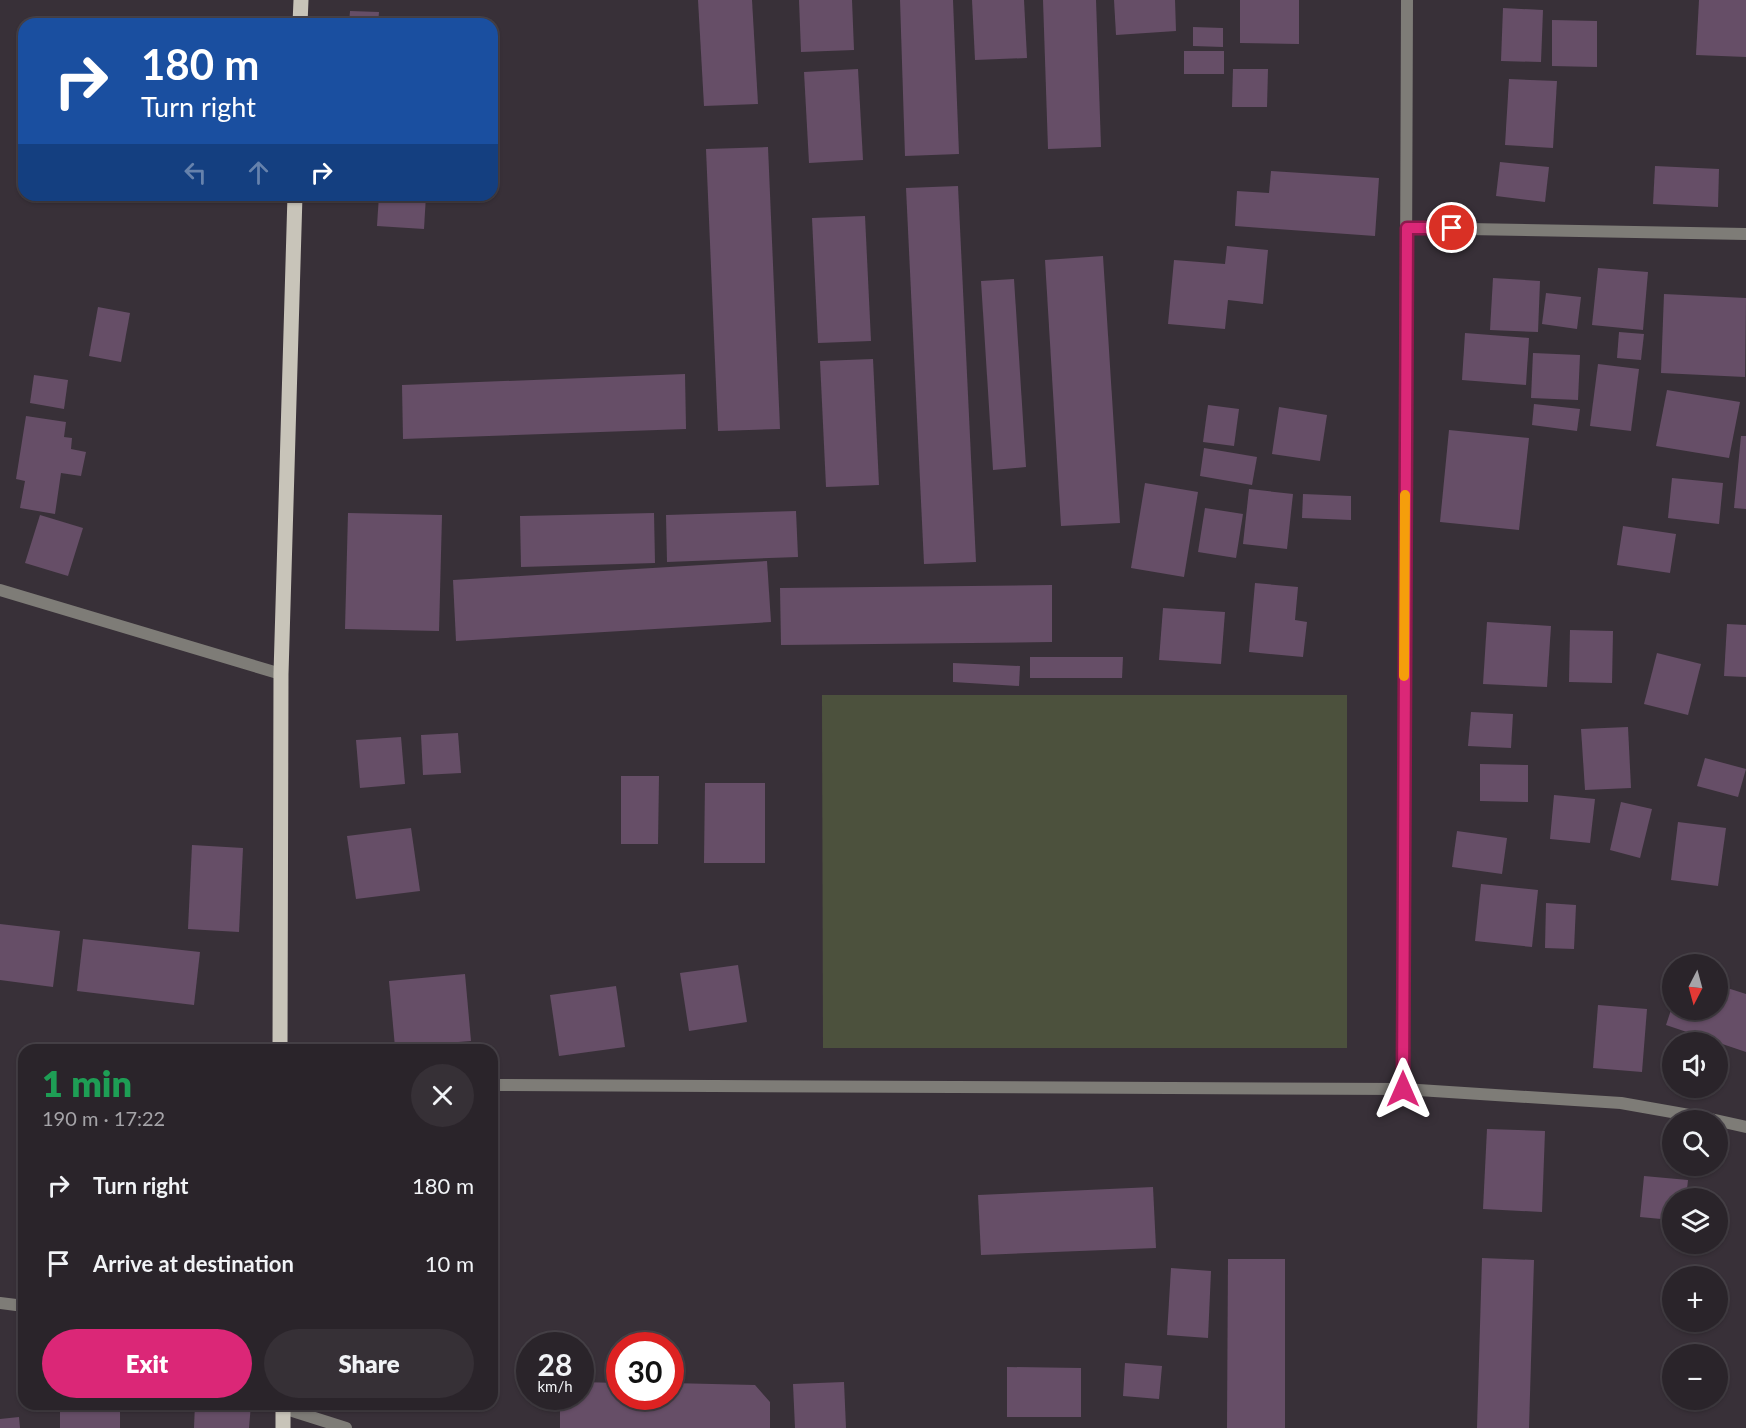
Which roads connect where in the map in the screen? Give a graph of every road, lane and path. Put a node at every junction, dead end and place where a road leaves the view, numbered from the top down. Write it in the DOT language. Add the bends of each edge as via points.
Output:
graph roads {
  1 [pos="301,0"];
  2 [pos="1407,0"];
  3 [pos="300,18"];
  4 [pos="295,201"];
  5 [pos="1407,228"];
  6 [pos="1746,234"];
  7 [pos="0,590"];
  8 [pos="281,674"];
  9 [pos="280,1044"];
  10 [pos="498,1085"];
  11 [pos="1403,1089"];
  12 [pos="1746,1127"];
  13 [pos="0,1303"];
  14 [pos="18,1305"];
  15 [pos="283,1410"];
  16 [pos="294,1410"];
  17 [pos="283,1428"];
  18 [pos="346,1428"];
  1 -- 3 [label="main road"];
  2 -- 5 [label="street"];
  4 -- 8 [label="main road"];
  5 -- 6 [label="street"];
  5 -- 11 [label="street"];
  7 -- 8 [label="street"];
  8 -- 9 [label="main road"];
  10 -- 11 [label="street"];
  11 -- 12 [label="street" via="1621,1103"];
  13 -- 14 [label="street"];
  15 -- 17 [label="main road"];
  16 -- 18 [label="street"];
}
